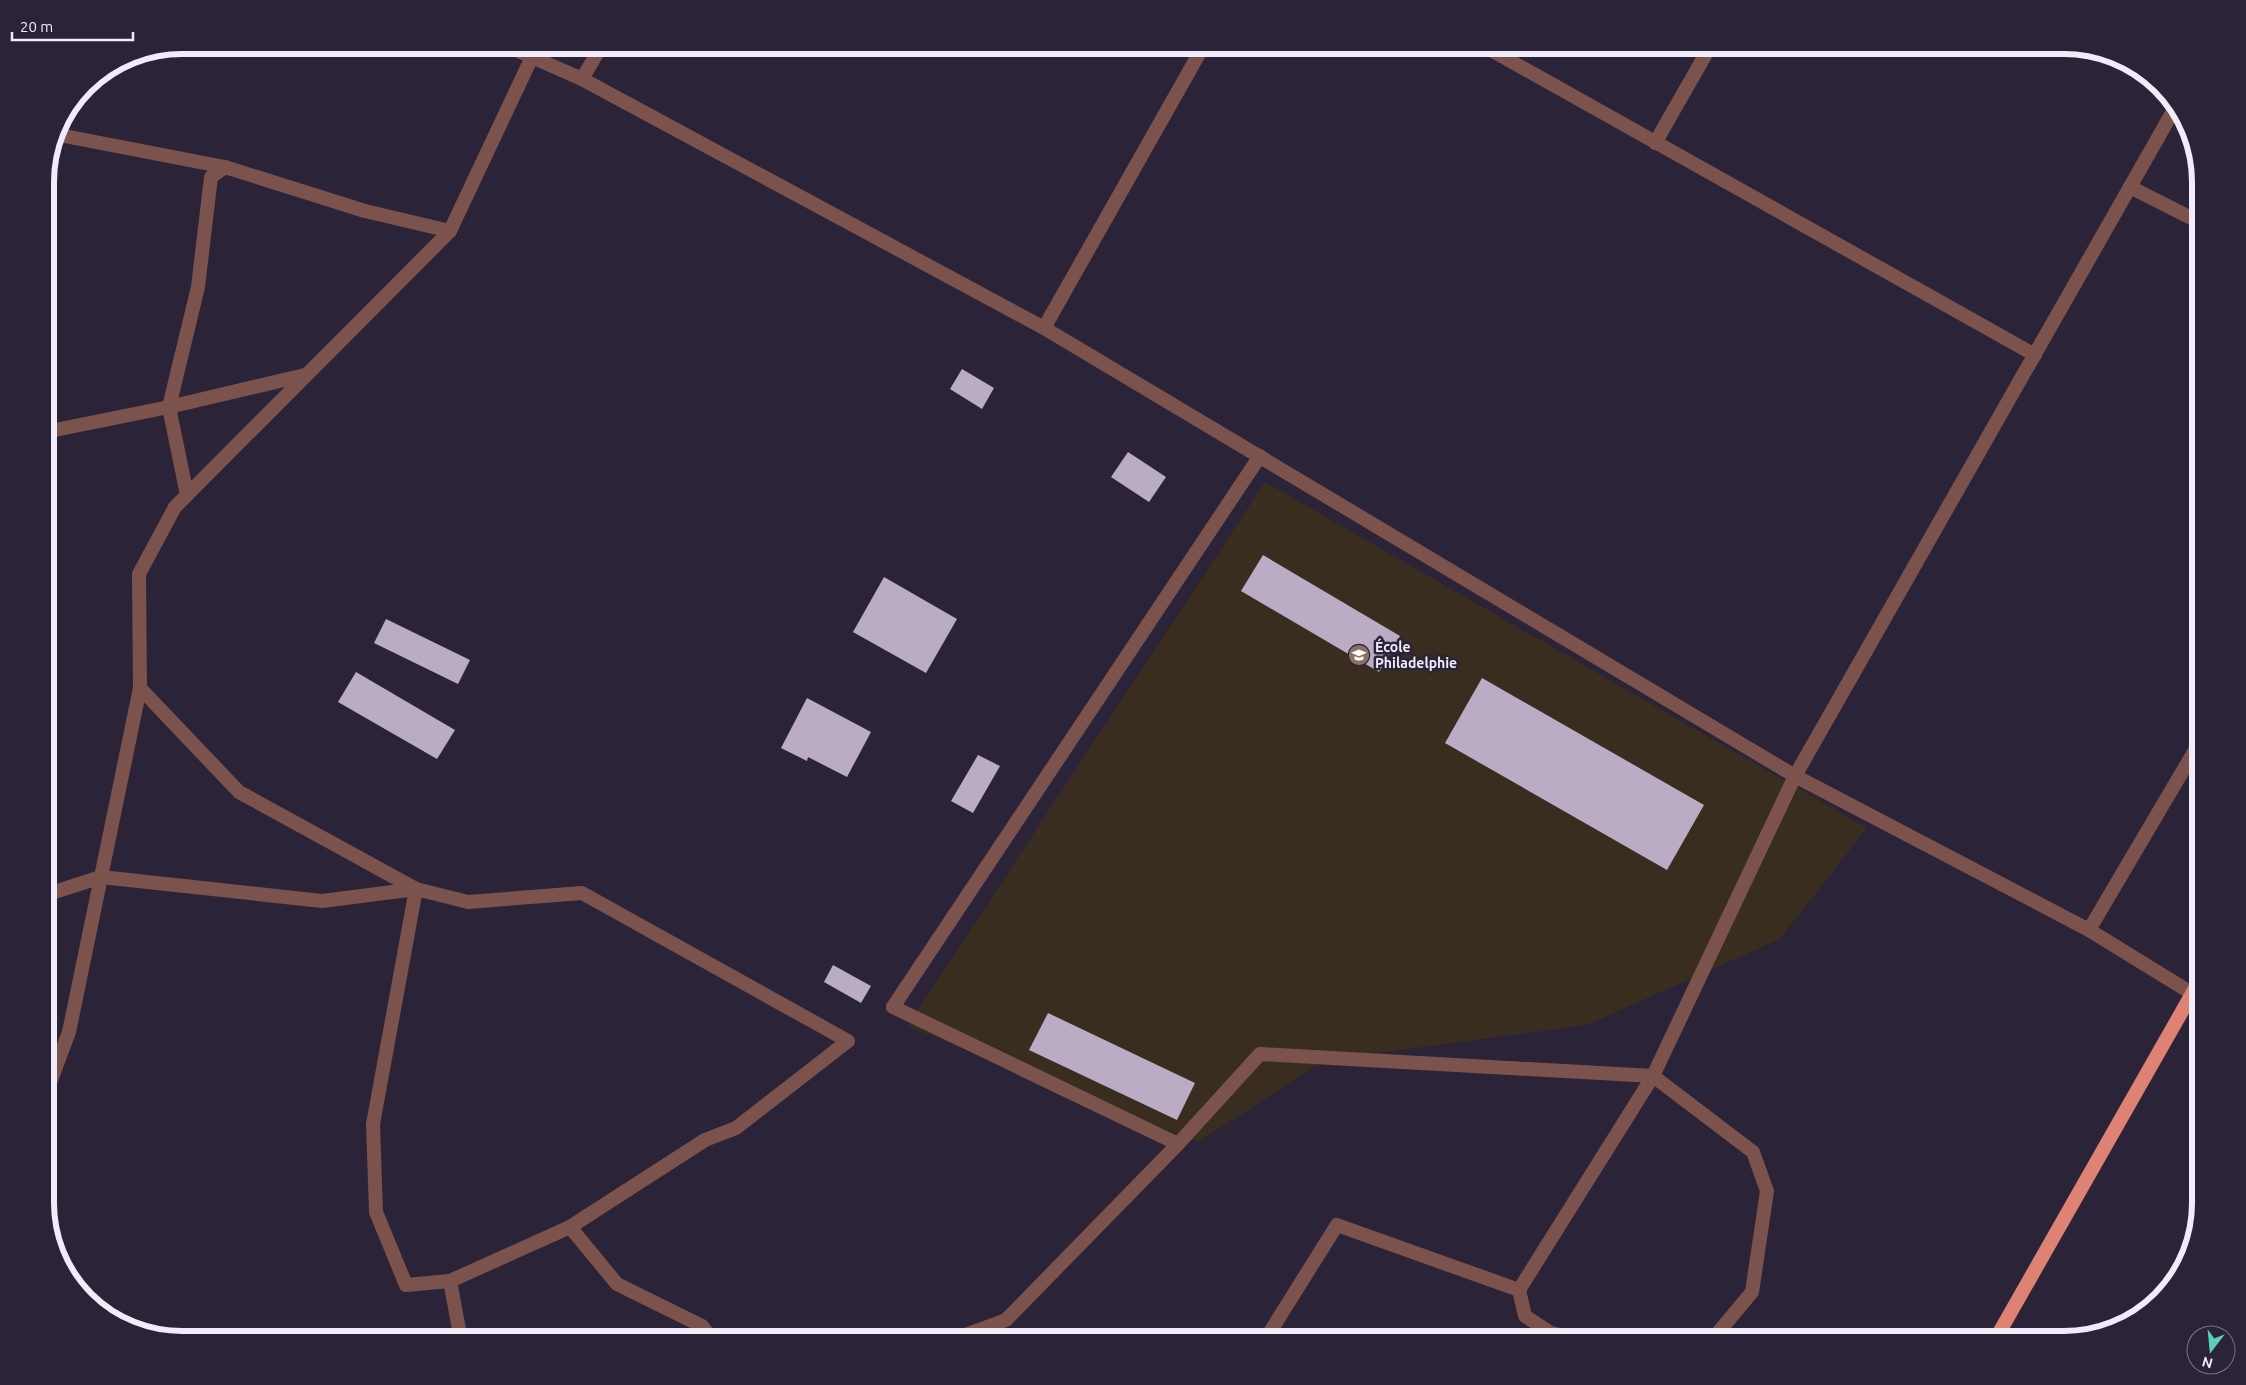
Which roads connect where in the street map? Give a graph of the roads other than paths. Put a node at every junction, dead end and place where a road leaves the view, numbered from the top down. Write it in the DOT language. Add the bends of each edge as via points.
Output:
graph roads {
  1 [pos="527,54"];
  2 [pos="597,54"];
  3 [pos="1199,54"];
  4 [pos="1498,54"];
  5 [pos="1705,54"];
  6 [pos="532,56"];
  7 [pos="582,79"];
  8 [pos="2172,113"];
  9 [pos="62,136"];
  10 [pos="1655,144"];
  11 [pos="225,167"];
  12 [pos="2130,187"];
  13 [pos="2192,218"];
  14 [pos="450,231"];
  15 [pos="1044,328"];
  16 [pos="2035,355"];
  17 [pos="306,375"];
  18 [pos="169,407"];
  19 [pos="54,430"];
  20 [pos="1260,456"];
  21 [pos="187,495"];
  22 [pos="140,688"];
  23 [pos="2192,755"];
  24 [pos="1795,776"];
  25 [pos="101,877"];
  26 [pos="416,889"];
  27 [pos="54,891"];
  28 [pos="2089,930"];
  29 [pos="2192,993"];
  30 [pos="2192,996"];
  31 [pos="54,1072"];
  32 [pos="1653,1076"];
  33 [pos="1178,1144"];
  34 [pos="570,1227"];
  35 [pos="450,1281"];
  36 [pos="1519,1290"];
  37 [pos="459,1331"];
  38 [pos="706,1331"];
  39 [pos="975,1331"];
  40 [pos="1271,1331"];
  41 [pos="1548,1331"];
  42 [pos="1720,1331"];
  43 [pos="2000,1331"];
  1 -- 6 [label="street"];
  2 -- 7 [label="street"];
  3 -- 15 [label="street"];
  4 -- 10 [label="street"];
  5 -- 10 [label="street"];
  6 -- 7 [label="street"];
  6 -- 14 [label="street"];
  7 -- 15 [label="street"];
  8 -- 12 [label="street"];
  9 -- 11 [label="street"];
  10 -- 16 [label="street"];
  11 -- 14 [label="street" via="365,212"];
  11 -- 18 [label="street" via="211,177 198,287"];
  12 -- 13 [label="street"];
  12 -- 16 [label="street"];
  14 -- 17 [label="street"];
  15 -- 20 [label="street"];
  16 -- 24 [label="street"];
  17 -- 18 [label="street"];
  17 -- 21 [label="street"];
  18 -- 19 [label="street"];
  18 -- 21 [label="street"];
  20 -- 24 [label="street"];
  20 -- 33 [label="street" via="893,1007"];
  21 -- 22 [label="street" via="175,507 139,574"];
  22 -- 25 [label="street"];
  22 -- 26 [label="street" via="239,792"];
  23 -- 28 [label="street"];
  24 -- 28 [label="street"];
  24 -- 32 [label="street"];
  25 -- 26 [label="street" via="322,901"];
  25 -- 27 [label="street"];
  25 -- 31 [label="street" via="69,1032"];
  26 -- 34 [label="street" via="468,902 582,893 848,1042 736,1128 705,1140"];
  26 -- 35 [label="street" via="373,1124 376,1212 406,1285"];
  28 -- 29 [label="street"];
  30 -- 43 [label="highway"];
  32 -- 33 [label="street" via="1260,1054"];
  32 -- 36 [label="street"];
  32 -- 42 [label="street" via="1753,1152 1767,1191 1752,1292"];
  33 -- 39 [label="street" via="1006,1320"];
  34 -- 35 [label="street"];
  34 -- 38 [label="street" via="617,1284"];
  35 -- 37 [label="street"];
  36 -- 40 [label="street" via="1337,1225"];
  36 -- 41 [label="street" via="1525,1316"];
}
